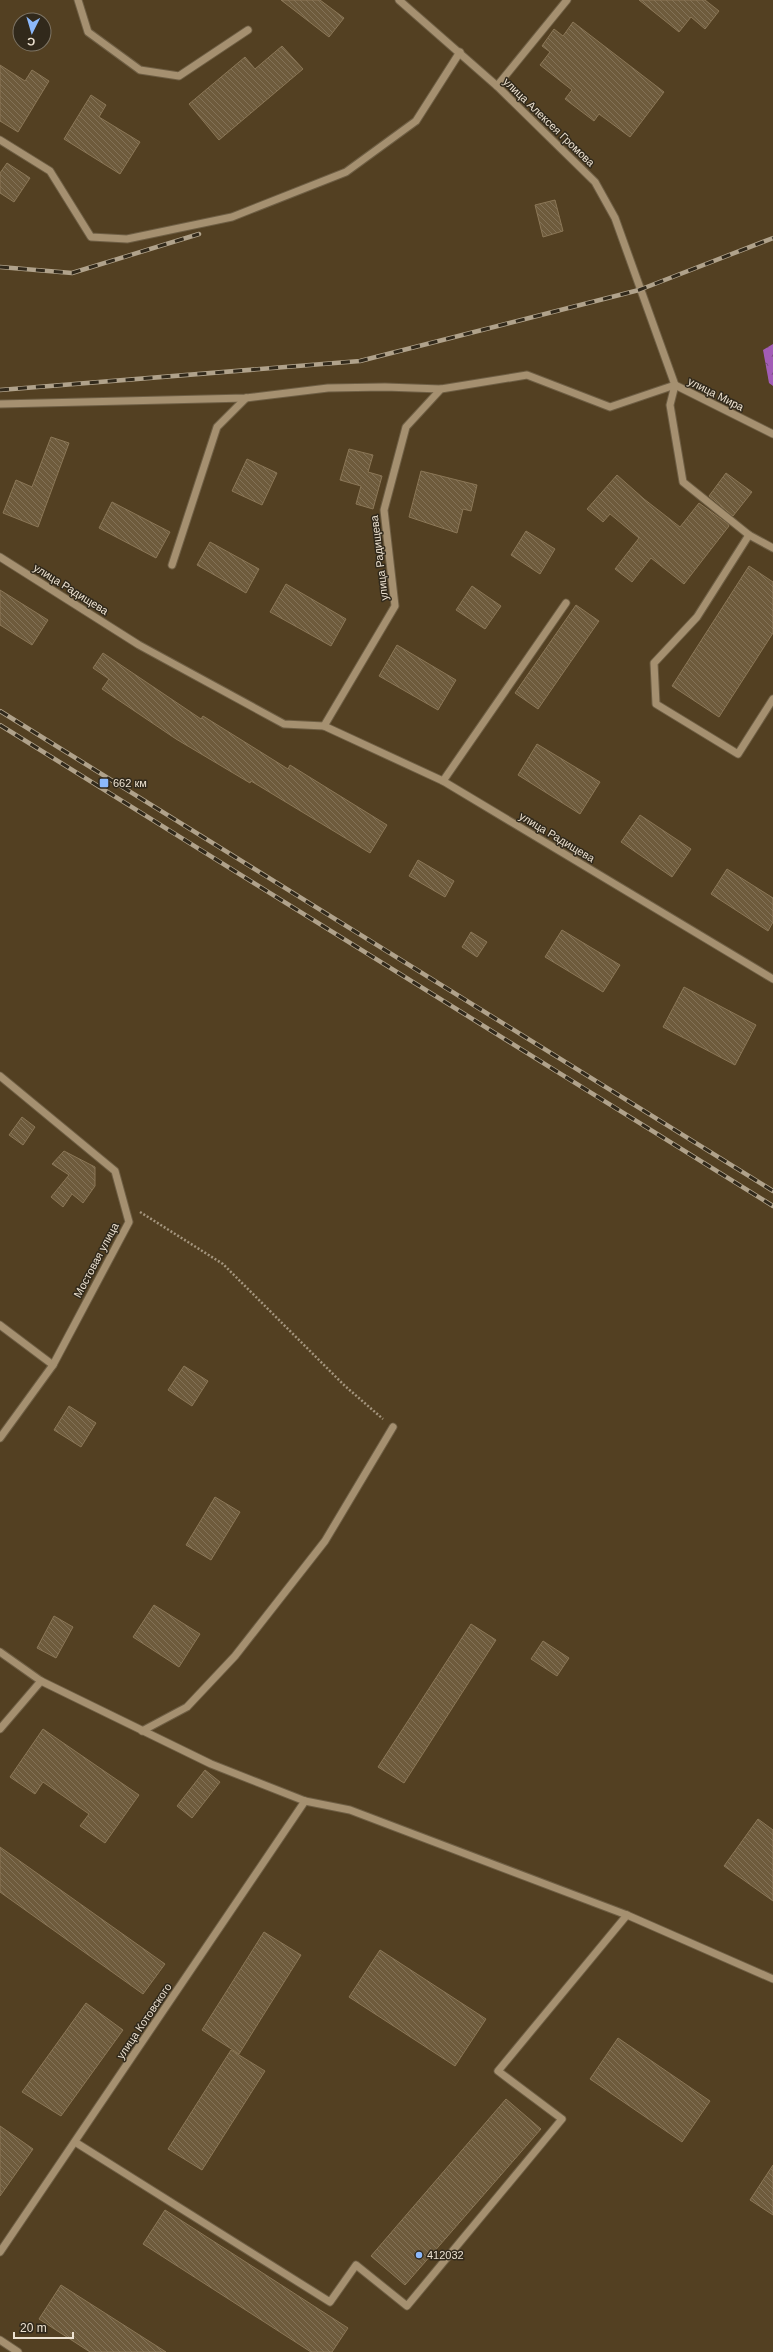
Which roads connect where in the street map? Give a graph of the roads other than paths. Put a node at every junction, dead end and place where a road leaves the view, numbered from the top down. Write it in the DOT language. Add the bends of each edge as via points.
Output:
graph roads {
  1 [pos="78,0"];
  2 [pos="399,0"];
  3 [pos="567,0"];
  4 [pos="248,30"];
  5 [pos="460,52"];
  6 [pos="497,86"];
  7 [pos="0,140"];
  8 [pos="639,290"];
  9 [pos="675,385"];
  10 [pos="441,389"];
  11 [pos="246,398"];
  12 [pos="0,404"];
  13 [pos="773,434"];
  14 [pos="749,535"];
  15 [pos="773,548"];
  16 [pos="0,557"];
  17 [pos="172,565"];
  18 [pos="566,603"];
  19 [pos="773,699"];
  20 [pos="324,726"];
  21 [pos="443,781"];
  22 [pos="773,979"];
  23 [pos="0,1076"];
  24 [pos="0,1325"];
  25 [pos="53,1365"];
  26 [pos="393,1427"];
  27 [pos="0,1438"];
  28 [pos="0,1652"];
  29 [pos="41,1681"];
  30 [pos="0,1729"];
  31 [pos="142,1731"];
  32 [pos="306,1801"];
  33 [pos="626,1915"];
  34 [pos="773,1979"];
  35 [pos="75,2142"];
  36 [pos="0,2252"];
  37 [pos="0,2340"];
  38 [pos="18,2352"];
  1 -- 4 [label="street" via="88,32 140,70 179,76"];
  2 -- 5 [label="street, улица Алексея Громова"];
  3 -- 6 [label="street"];
  5 -- 6 [label="street, улица Алексея Громова"];
  5 -- 7 [label="street" via="416,121 346,172 232,216 127,239 91,237 50,171"];
  6 -- 8 [label="street, улица Алексея Громова" via="595,182 615,218"];
  8 -- 9 [label="street, улица Мира"];
  9 -- 10 [label="street" via="610,407 527,374"];
  9 -- 13 [label="street, улица Мира"];
  9 -- 14 [label="street" via="670,405 683,482"];
  10 -- 11 [label="street" via="328,388"];
  10 -- 20 [label="street, улица Радищева" via="406,427 384,510 395,606"];
  11 -- 12 [label="street"];
  11 -- 17 [label="street" via="217,427"];
  14 -- 15 [label="street"];
  14 -- 19 [label="street" via="696,617 654,663 656,704 738,754"];
  16 -- 20 [label="street, улица Радищева" via="139,645 284,724"];
  18 -- 21 [label="street"];
  20 -- 21 [label="street, улица Радищева"];
  21 -- 22 [label="street, улица Радищева"];
  23 -- 25 [label="street, Мостовая улица" via="115,1171 129,1222"];
  24 -- 25 [label="street"];
  25 -- 27 [label="street, Мостовая улица"];
  26 -- 31 [label="street" via="325,1540 235,1656 187,1707"];
  28 -- 29 [label="street"];
  29 -- 30 [label="street"];
  29 -- 31 [label="street"];
  31 -- 32 [label="street" via="211,1764"];
  32 -- 33 [label="street" via="350,1810"];
  32 -- 35 [label="street, улица Котовского"];
  33 -- 34 [label="street"];
  33 -- 35 [label="street" via="498,2071 562,2119 407,2306 356,2265 330,2302"];
  35 -- 36 [label="street, улица Котовского"];
  37 -- 38 [label="street"];
}
